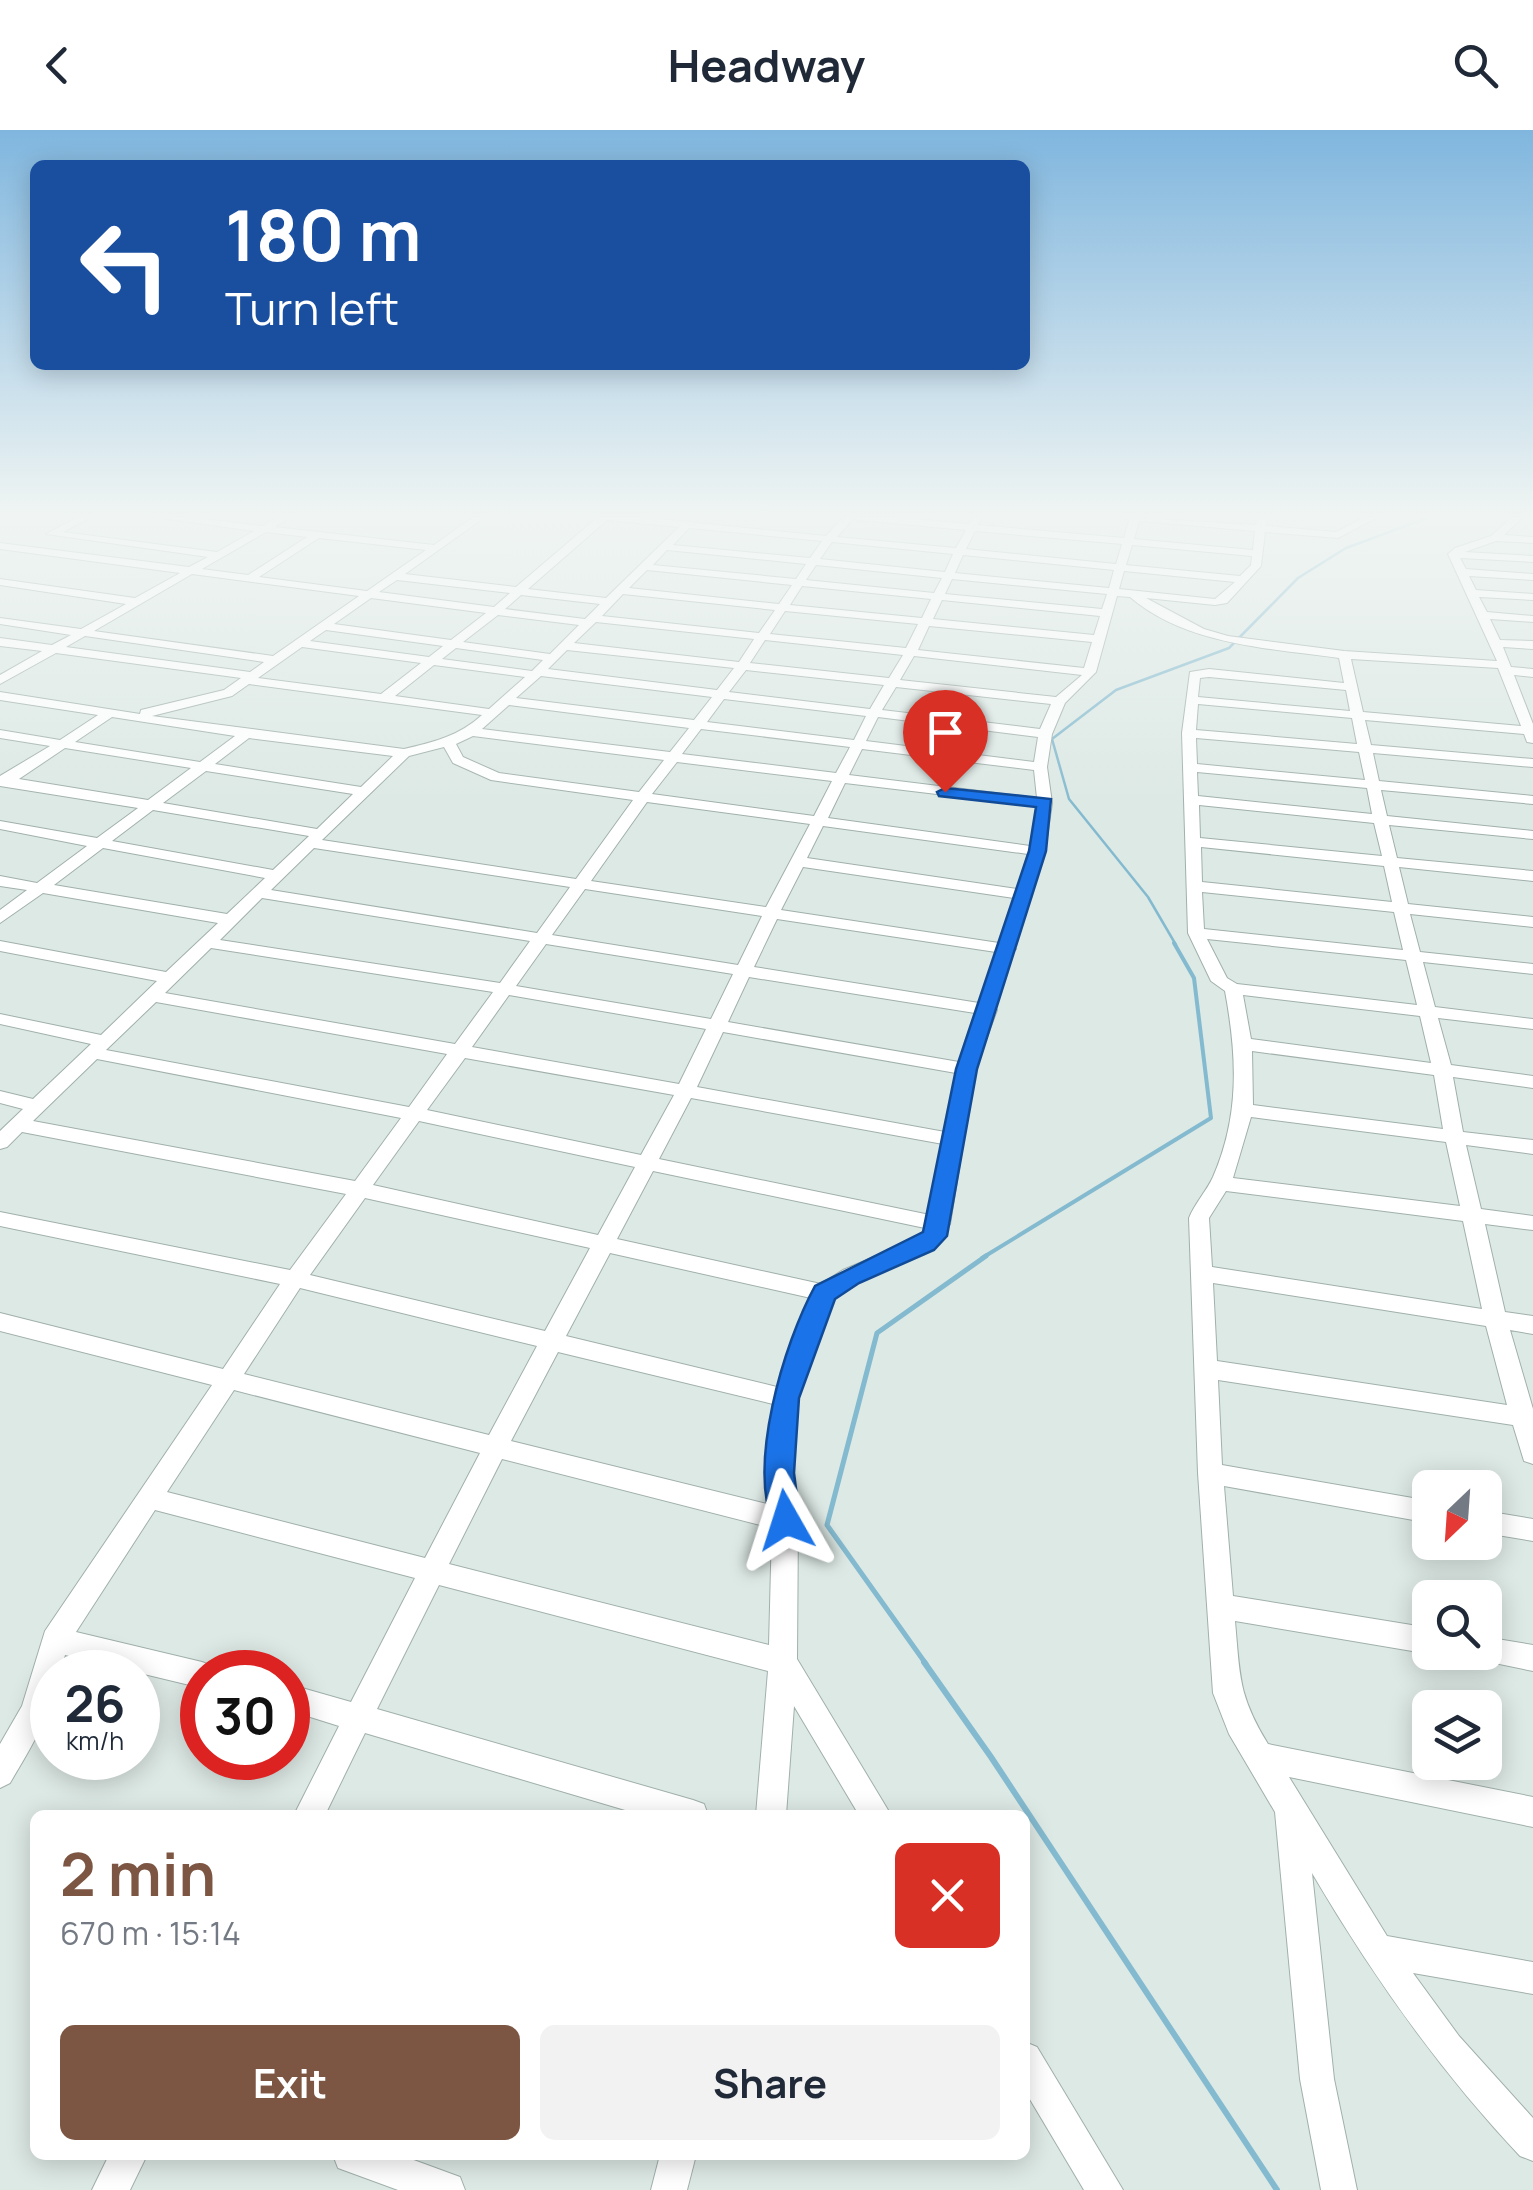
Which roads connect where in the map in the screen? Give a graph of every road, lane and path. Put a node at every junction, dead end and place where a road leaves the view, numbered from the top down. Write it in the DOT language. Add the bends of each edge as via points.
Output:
graph roads {
  1 [pos="118,613"];
  2 [pos="342,613"];
  3 [pos="493,613"];
  4 [pos="526,613"];
  5 [pos="598,613"];
  6 [pos="778,613"];
  7 [pos="856,613"];
  8 [pos="929,613"];
  9 [pos="1105,613"];
  10 [pos="1165,613"];
  11 [pos="1483,615"];
  12 [pos="1533,618"];
  13 [pos="591,620"];
  14 [pos="926,620"];
  15 [pos="0,622"];
  16 [pos="324,626"];
  17 [pos="83,633"];
  18 [pos="764,636"];
  19 [pos="1097,639"];
  20 [pos="0,642"];
  21 [pos="300,643"];
  22 [pos="1496,643"];
  23 [pos="454,644"];
  24 [pos="1533,645"];
  25 [pos="567,646"];
  26 [pos="53,650"];
  27 [pos="910,653"];
  28 [pos="1344,655"];
  29 [pos="553,658"];
  30 [pos="276,660"];
  31 [pos="433,661"];
  32 [pos="742,666"];
  33 [pos="1503,668"];
  34 [pos="1090,672"];
  35 [pos="1533,672"];
  36 [pos="536,674"];
  37 [pos="250,678"];
  38 [pos="0,680"];
  39 [pos="892,684"];
  40 [pos="1351,688"];
  41 [pos="721,694"];
  42 [pos="0,696"];
  43 [pos="384,698"];
  44 [pos="1191,700"];
  45 [pos="1515,700"];
  46 [pos="506,701"];
  47 [pos="1060,701"];
  48 [pos="1533,701"];
  49 [pos="110,713"];
  50 [pos="493,713"];
  51 [pos="874,713"];
  52 [pos="1357,714"];
  53 [pos="130,716"];
  54 [pos="696,725"];
  55 [pos="471,732"];
  56 [pos="1189,733"];
  57 [pos="0,734"];
  58 [pos="246,734"];
  59 [pos="1045,734"];
  60 [pos="1531,734"];
  61 [pos="448,742"];
  62 [pos="62,744"];
  63 [pos="859,744"];
  64 [pos="1365,748"];
  65 [pos="404,753"];
  66 [pos="672,758"];
  67 [pos="1533,763"];
  68 [pos="203,766"];
  69 [pos="1190,766"];
  70 [pos="1040,767"];
  71 [pos="842,780"];
  72 [pos="2,782"];
  73 [pos="1373,784"];
  74 [pos="366,792"];
  75 [pos="643,797"];
  76 [pos="1192,800"];
  77 [pos="1533,800"];
  78 [pos="1045,803"];
  79 [pos="151,806"];
  80 [pos="1382,820"];
  81 [pos="820,822"];
  82 [pos="0,825"];
  83 [pos="1533,835"];
  84 [pos="317,839"];
  85 [pos="1191,842"];
  86 [pos="100,843"];
  87 [pos="1037,851"];
  88 [pos="800,862"];
  89 [pos="1390,862"];
  90 [pos="278,876"];
  91 [pos="1533,876"];
  92 [pos="0,880"];
  93 [pos="1194,886"];
  94 [pos="580,887"];
  95 [pos="40,888"];
  96 [pos="260,893"];
  97 [pos="1024,895"];
  98 [pos="1401,909"];
  99 [pos="771,914"];
  100 [pos="0,918"];
  101 [pos="232,920"];
  102 [pos="1533,922"];
  103 [pos="1196,933"];
  104 [pos="542,939"];
  105 [pos="208,943"];
  106 [pos="0,946"];
  107 [pos="1008,949"];
  108 [pos="1412,955"];
  109 [pos="1533,969"];
  110 [pos="742,971"];
  111 [pos="171,978"];
  112 [pos="504,989"];
  113 [pos="1233,989"];
  114 [pos="154,996"];
  115 [pos="988,1010"];
  116 [pos="1429,1012"];
  117 [pos="0,1019"];
  118 [pos="1533,1024"];
  119 [pos="716,1026"];
  120 [pos="1244,1044"];
  121 [pos="99,1047"];
  122 [pos="460,1050"];
  123 [pos="966,1069"];
  124 [pos="1443,1072"];
  125 [pos="1533,1082"];
  126 [pos="686,1090"];
  127 [pos="0,1098"];
  128 [pos="37,1106"];
  129 [pos="1246,1110"];
  130 [pos="414,1114"];
  131 [pos="18,1125"];
  132 [pos="1454,1136"];
  133 [pos="951,1140"];
  134 [pos="0,1142"];
  135 [pos="1533,1147"];
  136 [pos="644,1164"];
  137 [pos="1221,1184"];
  138 [pos="358,1189"];
  139 [pos="1473,1215"];
  140 [pos="0,1218"];
  141 [pos="939,1224"];
  142 [pos="1533,1224"];
  143 [pos="603,1244"];
  144 [pos="1200,1273"];
  145 [pos="295,1279"];
  146 [pos="824,1293"];
  147 [pos="1496,1320"];
  148 [pos="0,1322"];
  149 [pos="1533,1325"];
  150 [pos="552,1338"];
  151 [pos="1208,1369"];
  152 [pos="230,1376"];
  153 [pos="785,1398"];
  154 [pos="1528,1417"];
  155 [pos="496,1445"];
  156 [pos="1533,1454"];
  157 [pos="1210,1473"];
  158 [pos="149,1498"];
  159 [pos="1412,1509"];
  160 [pos="786,1520"];
  161 [pos="1502,1525"];
  162 [pos="1533,1530"];
  163 [pos="435,1571"];
  164 [pos="1220,1606"];
  165 [pos="1412,1638"];
  166 [pos="56,1640"];
  167 [pos="1502,1653"];
  168 [pos="1533,1658"];
  169 [pos="784,1662"];
  170 [pos="180,1670"];
  171 [pos="310,1704"];
  172 [pos="362,1717"];
  173 [pos="1260,1757"];
  174 [pos="0,1773"];
  175 [pos="1290,1806"];
  176 [pos="312,1810"];
  177 [pos="676,1810"];
  178 [pos="770,1810"];
  179 [pos="873,1810"];
  180 [pos="1533,1812"];
  181 [pos="1376,1950"];
  182 [pos="1533,1978"];
  183 [pos="1036,2091"];
  184 [pos="1533,2142"];
  185 [pos="126,2160"];
  186 [pos="364,2160"];
  187 [pos="677,2160"];
  188 [pos="110,2190"];
  189 [pos="447,2190"];
  190 [pos="669,2190"];
  191 [pos="1105,2190"];
  192 [pos="1340,2190"];
  1 -- 17 [label="street"];
  2 -- 16 [label="street"];
  3 -- 23 [label="street"];
  4 -- 13 [label="street"];
  5 -- 13 [label="street"];
  6 -- 18 [label="street"];
  7 -- 14 [label="street"];
  8 -- 14 [label="street"];
  9 -- 19 [label="street"];
  10 -- 28 [label="street" via="1212,635"];
  11 -- 12 [label="street"];
  11 -- 22 [label="street"];
  13 -- 18 [label="street"];
  13 -- 25 [label="street"];
  14 -- 19 [label="street"];
  14 -- 27 [label="street"];
  15 -- 17 [label="street"];
  16 -- 21 [label="street"];
  16 -- 23 [label="street"];
  17 -- 26 [label="street"];
  17 -- 30 [label="street"];
  18 -- 27 [label="street"];
  18 -- 32 [label="street"];
  19 -- 34 [label="street"];
  20 -- 26 [label="street"];
  21 -- 30 [label="street"];
  21 -- 31 [label="street"];
  22 -- 24 [label="street"];
  22 -- 33 [label="street"];
  23 -- 29 [label="street"];
  23 -- 31 [label="street"];
  25 -- 29 [label="street"];
  25 -- 32 [label="street"];
  26 -- 37 [label="street"];
  26 -- 38 [label="street"];
  27 -- 34 [label="street"];
  27 -- 39 [label="street"];
  28 -- 33 [label="street"];
  28 -- 40 [label="street"];
  29 -- 36 [label="street"];
  30 -- 37 [label="street"];
  31 -- 36 [label="street"];
  31 -- 43 [label="street"];
  32 -- 39 [label="street"];
  32 -- 41 [label="street"];
  33 -- 35 [label="street"];
  33 -- 45 [label="street"];
  34 -- 47 [label="street"];
  36 -- 41 [label="street"];
  36 -- 46 [label="street"];
  37 -- 43 [label="street"];
  37 -- 53 [label="street" via="213,698"];
  39 -- 47 [label="street"];
  39 -- 51 [label="street"];
  40 -- 44 [label="street" via="1200,673 1194,675"];
  40 -- 52 [label="street"];
  41 -- 51 [label="street"];
  41 -- 54 [label="street"];
  42 -- 49 [label="street"];
  43 -- 50 [label="street"];
  44 -- 52 [label="street"];
  44 -- 56 [label="street"];
  45 -- 48 [label="street"];
  45 -- 60 [label="street"];
  46 -- 50 [label="street"];
  46 -- 54 [label="street"];
  47 -- 59 [label="street"];
  49 -- 53 [label="street"];
  49 -- 62 [label="street"];
  50 -- 55 [label="street"];
  51 -- 59 [label="street"];
  51 -- 63 [label="street"];
  52 -- 60 [label="street"];
  52 -- 64 [label="street"];
  53 -- 58 [label="street"];
  54 -- 63 [label="street"];
  54 -- 66 [label="street"];
  55 -- 61 [label="street"];
  55 -- 66 [label="street"];
  56 -- 64 [label="street"];
  56 -- 69 [label="street"];
  57 -- 62 [label="street"];
  58 -- 65 [label="street"];
  58 -- 68 [label="street"];
  59 -- 70 [label="street"];
  61 -- 65 [label="street"];
  61 -- 75 [label="street" via="473,770"];
  62 -- 68 [label="street"];
  62 -- 72 [label="street"];
  63 -- 70 [label="street"];
  63 -- 71 [label="street"];
  64 -- 67 [label="street"];
  64 -- 73 [label="street"];
  65 -- 74 [label="street"];
  66 -- 71 [label="street"];
  66 -- 75 [label="street"];
  68 -- 74 [label="street"];
  68 -- 79 [label="street"];
  69 -- 73 [label="street"];
  69 -- 76 [label="street"];
  70 -- 78 [label="street"];
  71 -- 78 [label="street"];
  71 -- 81 [label="street"];
  72 -- 79 [label="street"];
  73 -- 77 [label="street"];
  73 -- 80 [label="street"];
  74 -- 84 [label="street"];
  75 -- 81 [label="street"];
  75 -- 94 [label="street"];
  76 -- 80 [label="street"];
  76 -- 85 [label="street"];
  78 -- 87 [label="street"];
  79 -- 84 [label="street"];
  79 -- 86 [label="street"];
  80 -- 83 [label="street"];
  80 -- 89 [label="street"];
  81 -- 87 [label="street"];
  81 -- 88 [label="street"];
  82 -- 86 [label="street"];
  84 -- 90 [label="street"];
  84 -- 94 [label="street"];
  85 -- 89 [label="street"];
  85 -- 93 [label="street"];
  86 -- 90 [label="street"];
  86 -- 95 [label="street"];
  87 -- 97 [label="street"];
  88 -- 97 [label="street"];
  88 -- 99 [label="street"];
  89 -- 91 [label="street"];
  89 -- 98 [label="street"];
  90 -- 96 [label="street"];
  92 -- 95 [label="street"];
  93 -- 98 [label="street"];
  93 -- 103 [label="street"];
  94 -- 99 [label="street"];
  94 -- 104 [label="street"];
  95 -- 100 [label="street"];
  95 -- 101 [label="street"];
  96 -- 101 [label="street"];
  96 -- 104 [label="street"];
  97 -- 107 [label="street"];
  98 -- 102 [label="street"];
  98 -- 108 [label="street"];
  99 -- 107 [label="street"];
  99 -- 110 [label="street"];
  101 -- 105 [label="street"];
  103 -- 108 [label="street"];
  103 -- 113 [label="street" via="1220,981"];
  104 -- 110 [label="street"];
  104 -- 112 [label="street"];
  105 -- 111 [label="street"];
  105 -- 112 [label="street"];
  106 -- 111 [label="street"];
  107 -- 115 [label="street"];
  108 -- 109 [label="street"];
  108 -- 116 [label="street"];
  110 -- 115 [label="street"];
  110 -- 119 [label="street"];
  111 -- 114 [label="street"];
  112 -- 119 [label="street"];
  112 -- 122 [label="street"];
  113 -- 116 [label="street"];
  113 -- 120 [label="street"];
  114 -- 121 [label="street"];
  114 -- 122 [label="street"];
  115 -- 123 [label="street"];
  116 -- 118 [label="street"];
  116 -- 124 [label="street"];
  117 -- 121 [label="street"];
  119 -- 123 [label="street"];
  119 -- 126 [label="street"];
  120 -- 124 [label="street"];
  120 -- 129 [label="street"];
  121 -- 128 [label="street"];
  121 -- 130 [label="street"];
  122 -- 126 [label="street"];
  122 -- 130 [label="street"];
  123 -- 133 [label="street"];
  124 -- 125 [label="street"];
  124 -- 132 [label="street"];
  126 -- 133 [label="street"];
  126 -- 136 [label="street"];
  127 -- 128 [label="street"];
  128 -- 131 [label="street"];
  129 -- 132 [label="street"];
  129 -- 137 [label="street"];
  130 -- 136 [label="street"];
  130 -- 138 [label="street"];
  131 -- 134 [label="street"];
  131 -- 138 [label="street"];
  132 -- 135 [label="street"];
  132 -- 139 [label="street"];
  133 -- 141 [label="street"];
  136 -- 141 [label="street"];
  136 -- 143 [label="street"];
  137 -- 139 [label="street"];
  137 -- 144 [label="street" via="1199,1218"];
  138 -- 143 [label="street"];
  138 -- 145 [label="street"];
  139 -- 142 [label="street"];
  139 -- 147 [label="street"];
  140 -- 145 [label="street"];
  141 -- 146 [label="street" via="925,1244"];
  143 -- 146 [label="street"];
  143 -- 150 [label="street"];
  144 -- 147 [label="street"];
  144 -- 151 [label="street"];
  145 -- 150 [label="street"];
  145 -- 152 [label="street"];
  146 -- 153 [label="street"];
  147 -- 149 [label="street"];
  147 -- 154 [label="street"];
  148 -- 152 [label="street"];
  150 -- 153 [label="street"];
  150 -- 155 [label="street"];
  151 -- 154 [label="street"];
  151 -- 157 [label="street"];
  152 -- 155 [label="street"];
  152 -- 158 [label="street"];
  153 -- 160 [label="street" via="780,1473"];
  154 -- 156 [label="street"];
  155 -- 160 [label="street"];
  155 -- 163 [label="street"];
  157 -- 159 [label="street"];
  157 -- 164 [label="street"];
  158 -- 163 [label="street"];
  158 -- 166 [label="street"];
  160 -- 169 [label="street"];
  161 -- 162 [label="street"];
  163 -- 169 [label="street"];
  163 -- 172 [label="street"];
  164 -- 165 [label="street"];
  164 -- 173 [label="street" via="1226,1693"];
  166 -- 170 [label="street"];
  166 -- 174 [label="street" via="34,1711"];
  167 -- 168 [label="street"];
  169 -- 178 [label="street"];
  169 -- 179 [label="street"];
  171 -- 172 [label="street"];
  172 -- 176 [label="street"];
  172 -- 177 [label="street"];
  173 -- 175 [label="street"];
  173 -- 180 [label="street"];
  175 -- 181 [label="street"];
  175 -- 192 [label="street" via="1317,2079"];
  181 -- 182 [label="street"];
  181 -- 184 [label="street" via="1485,2098"];
  183 -- 191 [label="street"];
  185 -- 188 [label="street"];
  186 -- 189 [label="street"];
  187 -- 190 [label="street"];
}
